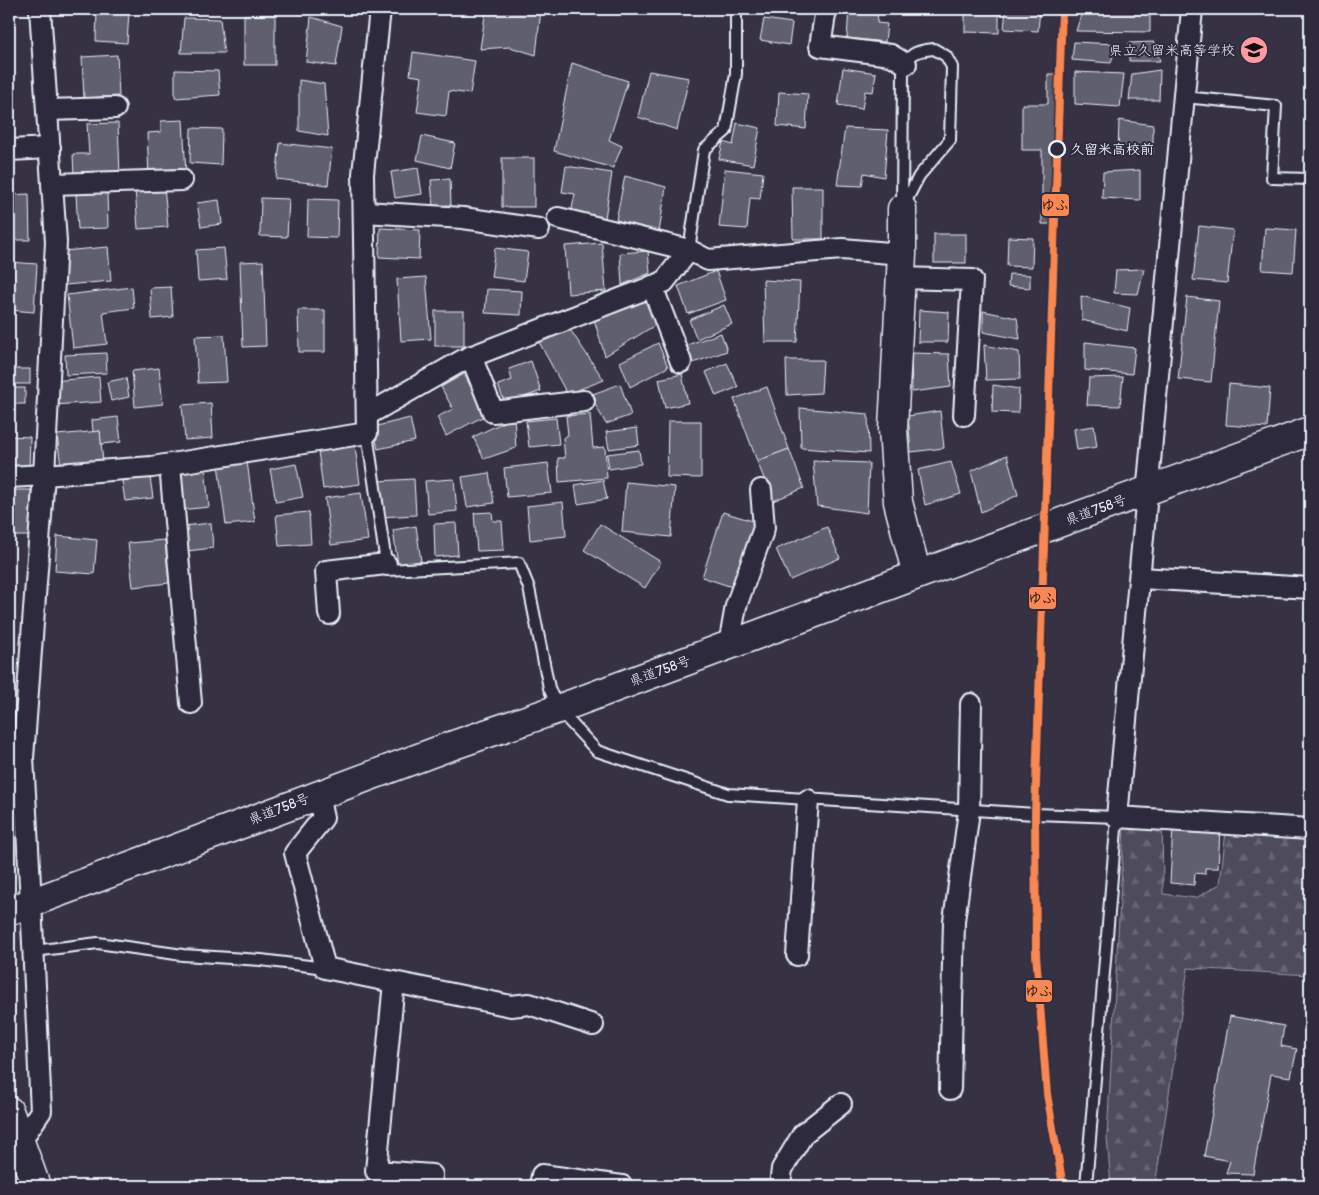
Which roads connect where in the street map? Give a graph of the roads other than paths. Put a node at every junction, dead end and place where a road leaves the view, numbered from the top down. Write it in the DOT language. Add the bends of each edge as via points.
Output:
graph roads {
  1 [pos="40,9"];
  2 [pos="380,9"];
  3 [pos="736,9"];
  4 [pos="826,9"];
  5 [pos="1192,9"];
  6 [pos="906,64"];
  7 [pos="1184,97"];
  8 [pos="115,108"];
  9 [pos="47,110"];
  10 [pos="50,148"];
  11 [pos="9,150"];
  12 [pos="1310,179"];
  13 [pos="182,180"];
  14 [pos="52,184"];
  15 [pos="902,209"];
  16 [pos="364,212"];
  17 [pos="558,218"];
  18 [pos="539,229"];
  19 [pos="689,250"];
  20 [pos="901,266"];
  21 [pos="652,286"];
  22 [pos="471,356"];
  23 [pos="681,362"];
  24 [pos="584,401"];
  25 [pos="964,416"];
  26 [pos="367,424"];
  27 [pos="1310,432"];
  28 [pos="170,465"];
  29 [pos="44,475"];
  30 [pos="9,477"];
  31 [pos="761,490"];
  32 [pos="1147,492"];
  33 [pos="386,564"];
  34 [pos="917,575"];
  35 [pos="1140,578"];
  36 [pos="1310,588"];
  37 [pos="329,614"];
  38 [pos="729,645"];
  39 [pos="190,703"];
  40 [pos="971,704"];
  41 [pos="558,709"];
  42 [pos="318,795"];
  43 [pos="808,800"];
  44 [pos="969,811"];
  45 [pos="1117,817"];
  46 [pos="1310,829"];
  47 [pos="20,906"];
  48 [pos="34,951"];
  49 [pos="797,955"];
  50 [pos="325,968"];
  51 [pos="394,982"];
  52 [pos="593,1025"];
  53 [pos="950,1089"];
  54 [pos="841,1104"];
  55 [pos="9,1111"];
  56 [pos="20,1142"];
  57 [pos="36,1186"];
  58 [pos="431,1186"];
  59 [pos="540,1186"];
  60 [pos="622,1186"];
  61 [pos="780,1186"];
  62 [pos="1086,1186"];
  1 -- 9 [label="street"];
  2 -- 16 [label="street" via="363,174"];
  3 -- 19 [label="lane" via="736,74 726,130 704,150"];
  4 -- 6 [label="street" via="820,46 891,55"];
  5 -- 7 [label="street"];
  6 -- 15 [label="lane" via="903,73"];
  6 -- 15 [label="lane" via="918,51 934,50 946,56 952,67 950,140 919,176"];
  7 -- 12 [label="lane" via="1276,106 1272,178"];
  7 -- 32 [label="street"];
  8 -- 9 [label="street"];
  9 -- 10 [label="street"];
  10 -- 11 [label="street"];
  10 -- 14 [label="street"];
  13 -- 14 [label="street"];
  14 -- 29 [label="street" via="56,242"];
  15 -- 20 [label="main road"];
  16 -- 18 [label="street" via="463,218"];
  16 -- 26 [label="street"];
  17 -- 19 [label="street"];
  19 -- 20 [label="street" via="708,260 842,249"];
  19 -- 21 [label="street" via="664,282"];
  20 -- 25 [label="street" via="972,280"];
  20 -- 34 [label="main road" via="893,429 898,502"];
  21 -- 22 [label="street"];
  21 -- 23 [label="street"];
  22 -- 24 [label="street" via="493,412"];
  22 -- 26 [label="street"];
  26 -- 28 [label="street"];
  26 -- 33 [label="lane"];
  27 -- 32 [label="main road, 県道758号"];
  28 -- 29 [label="street"];
  28 -- 39 [label="street"];
  29 -- 30 [label="street"];
  29 -- 47 [label="street" via="23,758"];
  31 -- 38 [label="street" via="764,528 736,606"];
  32 -- 34 [label="main road, 県道758号"];
  32 -- 35 [label="street"];
  33 -- 37 [label="street" via="326,571"];
  33 -- 41 [label="lane" via="387,570 519,564 529,588 549,688"];
  34 -- 38 [label="main road, 県道758号"];
  35 -- 36 [label="street"];
  35 -- 45 [label="street"];
  38 -- 41 [label="main road, 県道758号"];
  40 -- 44 [label="street"];
  41 -- 42 [label="main road, 県道758号"];
  41 -- 43 [label="lane" via="598,750 728,794"];
  42 -- 47 [label="main road, 県道758号"];
  42 -- 50 [label="street" via="323,818 295,853"];
  43 -- 44 [label="lane"];
  43 -- 49 [label="street"];
  44 -- 45 [label="lane"];
  44 -- 53 [label="street" via="954,921"];
  45 -- 46 [label="street"];
  45 -- 62 [label="lane"];
  47 -- 48 [label="street"];
  48 -- 50 [label="lane" via="98,943 183,955"];
  48 -- 56 [label="street" via="41,1112"];
  50 -- 51 [label="street"];
  51 -- 52 [label="street" via="511,1006 529,1004"];
  51 -- 58 [label="street" via="376,1170 432,1175"];
  54 -- 61 [label="street" via="803,1134 782,1169"];
  55 -- 56 [label="main road"];
  56 -- 57 [label="main road"];
  59 -- 60 [label="street" via="542,1175"];
}
